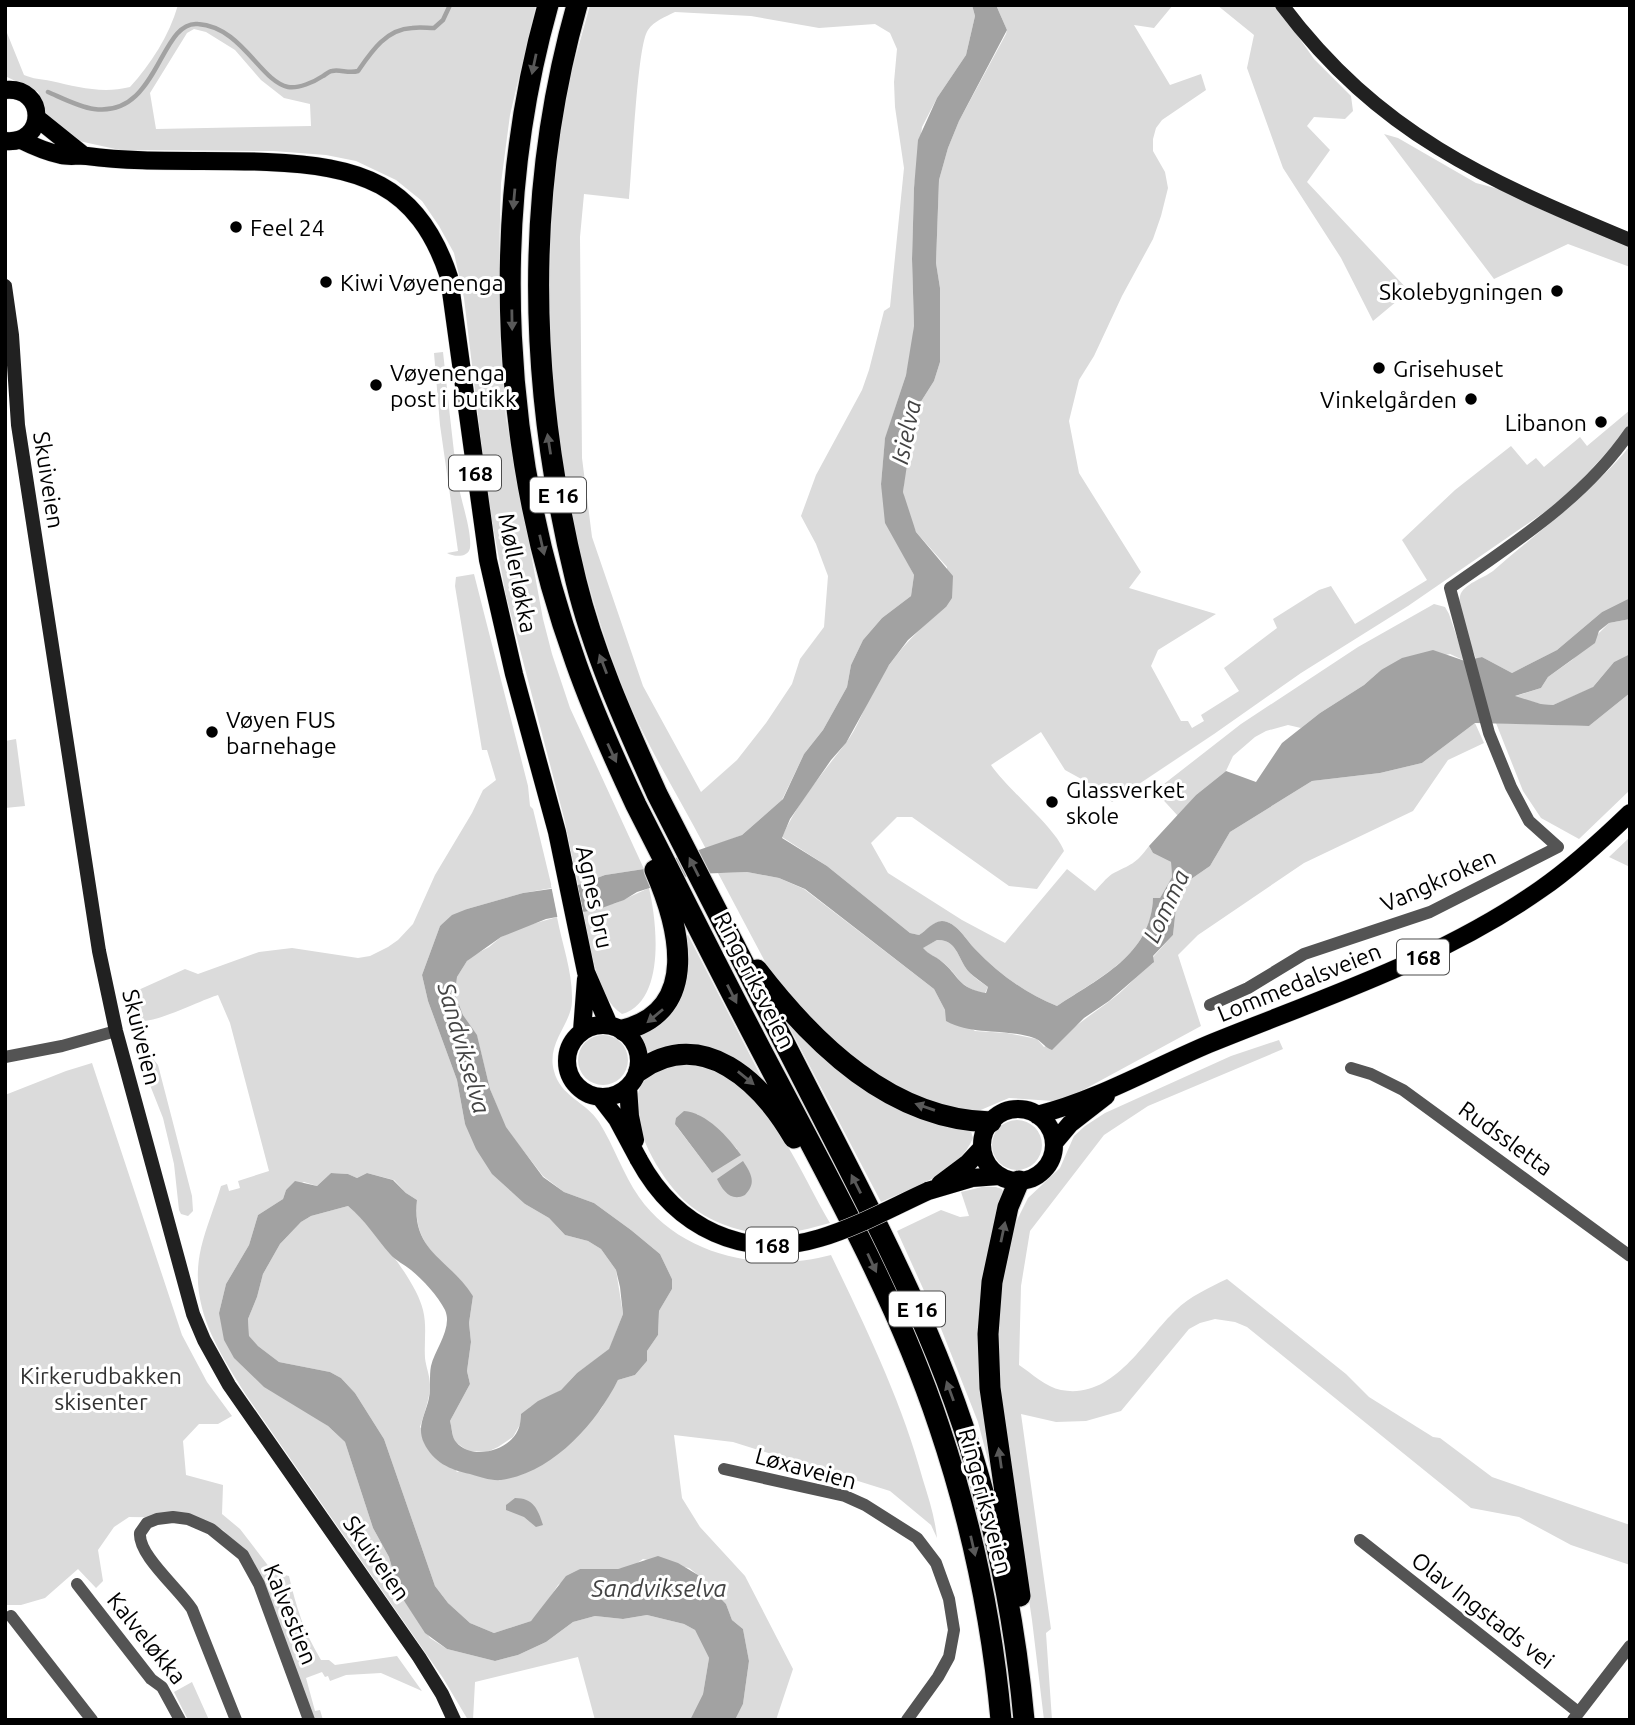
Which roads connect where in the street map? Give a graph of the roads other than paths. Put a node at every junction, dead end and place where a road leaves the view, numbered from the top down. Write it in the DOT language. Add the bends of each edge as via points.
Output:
graph roads {
  1 [pos="577,5"];
  2 [pos="1282,5"];
  3 [pos="545,15"];
  4 [pos="6,88"];
  5 [pos="37,118"];
  6 [pos="13,140"];
  7 [pos="83,155"];
  8 [pos="1630,240"];
  9 [pos="5,286"];
  10 [pos="1630,432"];
  11 [pos="636,805"];
  12 [pos="1630,813"];
  13 [pos="557,832"];
  14 [pos="724,928"];
  15 [pos="586,972"];
  16 [pos="1210,1005"];
  17 [pos="612,1023"];
  18 [pos="584,1024"];
  19 [pos="116,1031"];
  20 [pos="6,1055"];
  21 [pos="1351,1068"];
  22 [pos="632,1087"];
  23 [pos="1116,1087"];
  24 [pos="605,1103"];
  25 [pos="1037,1115"];
  26 [pos="991,1122"];
  27 [pos="1054,1143"];
  28 [pos="982,1148"];
  29 [pos="639,1160"];
  30 [pos="1009,1178"];
  31 [pos="928,1191"];
  32 [pos="842,1202"];
  33 [pos="1630,1256"];
  34 [pos="724,1469"];
  35 [pos="1360,1540"];
  36 [pos="155,1566"];
  37 [pos="77,1584"];
  38 [pos="10,1616"];
  39 [pos="1630,1646"];
  40 [pos="1576,1716"];
  41 [pos="92,1720"];
  42 [pos="180,1720"];
  43 [pos="236,1720"];
  44 [pos="309,1720"];
  45 [pos="454,1720"];
  46 [pos="908,1720"];
  47 [pos="1001,1720"];
  48 [pos="1024,1720"];
  49 [pos="1035,1720"];
  14 -- 1 [label="highway, Ringeriksveien / E 16, one-way" via="657,794 607,677 576,582 558,496 539,334 541,191 553,104"];
  2 -- 8 [label="main road" via="1359,92 1422,139 1493,181"];
  3 -- 11 [label="highway, Ringeriksveien / E 16, one-way" via="519,146 511,252 517,416 548,573 575,662"];
  4 -- 5 [label="main road" via="26,94 37,109"];
  5 -- 6 [label="main road, 168" via="32,131"];
  5 -- 7 [label="main road"];
  6 -- 7 [label="main road, Møllerløkka / 168" via="62,156"];
  7 -- 13 [label="main road, Møllerløkka / 168" via="331,167 373,181 422,220 449,277 488,560"];
  9 -- 19 [label="main road, Skuiveien" via="18,425 91,904"];
  10 -- 16 [label="street, Vangkroken" via="1570,500 1450,588 1489,733 1511,787 1529,821 1559,847 1430,912 1304,954"];
  11 -- 17 [label="highway, E 16, one-way" via="646,850 673,919 678,967 662,1011 647,1023"];
  11 -- 32 [label="highway, Ringeriksveien / E 16, one-way"];
  12 -- 23 [label="main road, Lommedalsveien / 168" via="1551,882 1440,948 1365,984 1189,1052"];
  13 -- 15 [label="main road, Agnes bru / 168"];
  26 -- 14 [label="highway, E 16, one-way" via="930,1110 863,1077 797,1020"];
  48 -- 14 [label="highway, Ringeriksveien / E 16, one-way" via="1015,1643 984,1494 945,1377 881,1233"];
  15 -- 17 [label="main road, Agnes bru / 168"];
  15 -- 18 [label="main road, Agnes bru / 168"];
  17 -- 18 [label="main road"];
  17 -- 22 [label="main road, 168" via="638,1048"];
  18 -- 24 [label="main road, 168" via="568,1051 570,1076 577,1086"];
  19 -- 20 [label="street"];
  19 -- 45 [label="main road, Skuiveien" via="204,1340 240,1402 419,1657"];
  21 -- 33 [label="street, Rudssletta" via="1403,1090"];
  22 -- 24 [label="main road"];
  22 -- 29 [label="main road, 168"];
  22 -- 32 [label="highway, E 16, one-way" via="662,1057 685,1054 736,1071 759,1089"];
  23 -- 25 [label="main road, Lommedalsveien / 168"];
  23 -- 27 [label="main road, Lommedalsveien / 168"];
  24 -- 29 [label="main road, 168"];
  25 -- 26 [label="main road, 168" via="1014,1110"];
  25 -- 27 [label="main road" via="1047,1123"];
  26 -- 28 [label="main road, 168"];
  27 -- 30 [label="main road, 168" via="1045,1169 1029,1180"];
  28 -- 30 [label="main road" via="990,1167"];
  28 -- 31 [label="main road, 168"];
  29 -- 31 [label="main road, 168, bridge" via="662,1195 686,1218 727,1238 762,1245 819,1239"];
  30 -- 31 [label="main road, 168" via="972,1178"];
  49 -- 30 [label="highway, one-way" via="990,1388 992,1282 1008,1207"];
  32 -- 47 [label="highway, Ringeriksveien / E 16, one-way" via="907,1341 951,1464 984,1595"];
  34 -- 46 [label="street, Løxaveien" via="845,1496 917,1538 936,1563 954,1630 949,1657"];
  35 -- 40 [label="street, Olav Ingstads vei"];
  36 -- 43 [label="street, Kalveløkka" via="192,1608"];
  36 -- 44 [label="street, Kalvestien" via="142,1546 140,1533 147,1523 173,1517 211,1529 243,1555 259,1584"];
  37 -- 42 [label="street, Kalveløkka" via="151,1679 163,1687"];
  38 -- 41 [label="street"];
  39 -- 40 [label="street, Olav Ingstads vei"];
}
